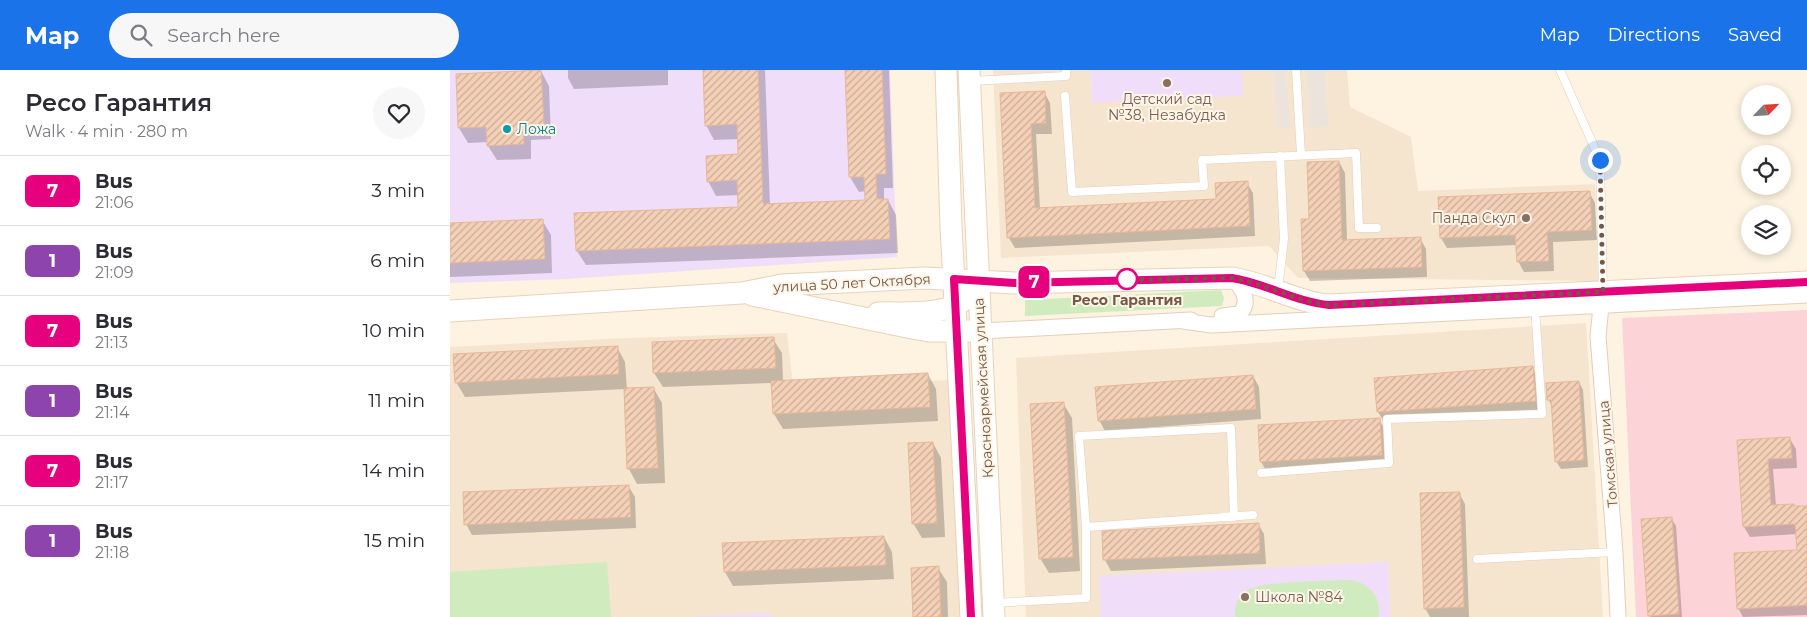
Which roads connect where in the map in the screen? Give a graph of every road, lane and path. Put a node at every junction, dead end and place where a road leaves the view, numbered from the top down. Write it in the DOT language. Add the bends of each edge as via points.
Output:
graph roads {
  1 [pos="946,70"];
  2 [pos="1066,70"];
  3 [pos="1296,70"];
  4 [pos="1560,70"];
  5 [pos="969,76"];
  6 [pos="1065,96"];
  7 [pos="1301,155"];
  8 [pos="1280,156"];
  9 [pos="1377,228"];
  10 [pos="1232,278"];
  11 [pos="954,279"];
  12 [pos="978,281"];
  13 [pos="1807,282"];
  14 [pos="1278,291"];
  15 [pos="742,293"];
  16 [pos="1807,295"];
  17 [pos="1602,299"];
  18 [pos="1535,302"];
  19 [pos="955,306"];
  20 [pos="450,311"];
  21 [pos="840,313"];
  22 [pos="1183,321"];
  23 [pos="981,331"];
  24 [pos="957,332"];
  25 [pos="1261,473"];
  26 [pos="1253,515"];
  27 [pos="1234,517"];
  28 [pos="1086,527"];
  29 [pos="1615,552"];
  30 [pos="1476,559"];
  31 [pos="994,610"];
  32 [pos="971,617"];
  33 [pos="1618,617"];
  1 -- 11 [label="street, Красноармейская улица"];
  2 -- 5 [label="lane" via="1066,76"];
  3 -- 7 [label="lane"];
  4 -- 17 [label="lane" via="1600,160"];
  5 -- 12 [label="street, Красноармейская улица"];
  6 -- 8 [label="lane" via="1072,192 1204,186 1202,160"];
  7 -- 8 [label="lane"];
  7 -- 9 [label="lane" via="1356,153 1359,228"];
  8 -- 14 [label="lane" via="1284,239"];
  10 -- 12 [label="street, улица 50 лет Октября"];
  10 -- 14 [label="street, улица 50 лет Октября"];
  10 -- 22 [label="street, улица 50 лет Октября" via="1243,290 1246,301 1242,311 1232,316"];
  11 -- 12 [label="street, улица 50 лет Октября"];
  11 -- 15 [label="street, улица 50 лет Октября" via="782,285"];
  11 -- 19 [label="street, Красноармейская улица"];
  12 -- 19 [label="street" via="972,292"];
  12 -- 23 [label="street, Красноармейская улица"];
  13 -- 17 [label="street, улица 50 лет Октября"];
  14 -- 18 [label="street, улица 50 лет Октября" via="1329,305"];
  15 -- 20 [label="street, улица 50 лет Октября"];
  15 -- 21 [label="street, улица 50 лет Октября"];
  16 -- 17 [label="street, улица 50 лет Октября"];
  17 -- 18 [label="street, улица 50 лет Октября"];
  17 -- 29 [label="street, Томская улица" via="1598,336"];
  18 -- 22 [label="street, улица 50 лет Октября" via="1210,325"];
  18 -- 25 [label="lane" via="1542,414 1387,418 1390,463"];
  19 -- 21 [label="street" via="927,312"];
  19 -- 24 [label="street, Красноармейская улица"];
  21 -- 24 [label="street, улица 50 лет Октября" via="912,328"];
  22 -- 23 [label="street, улица 50 лет Октября"];
  23 -- 24 [label="street, улица 50 лет Октября"];
  23 -- 31 [label="street, Красноармейская улица"];
  24 -- 32 [label="street, Красноармейская улица"];
  26 -- 27 [label="lane"];
  27 -- 28 [label="lane"];
  27 -- 28 [label="lane" via="1232,428 1079,436"];
  28 -- 31 [label="lane" via="1086,598"];
  29 -- 30 [label="lane"];
  29 -- 33 [label="street, Томская улица"];
}
